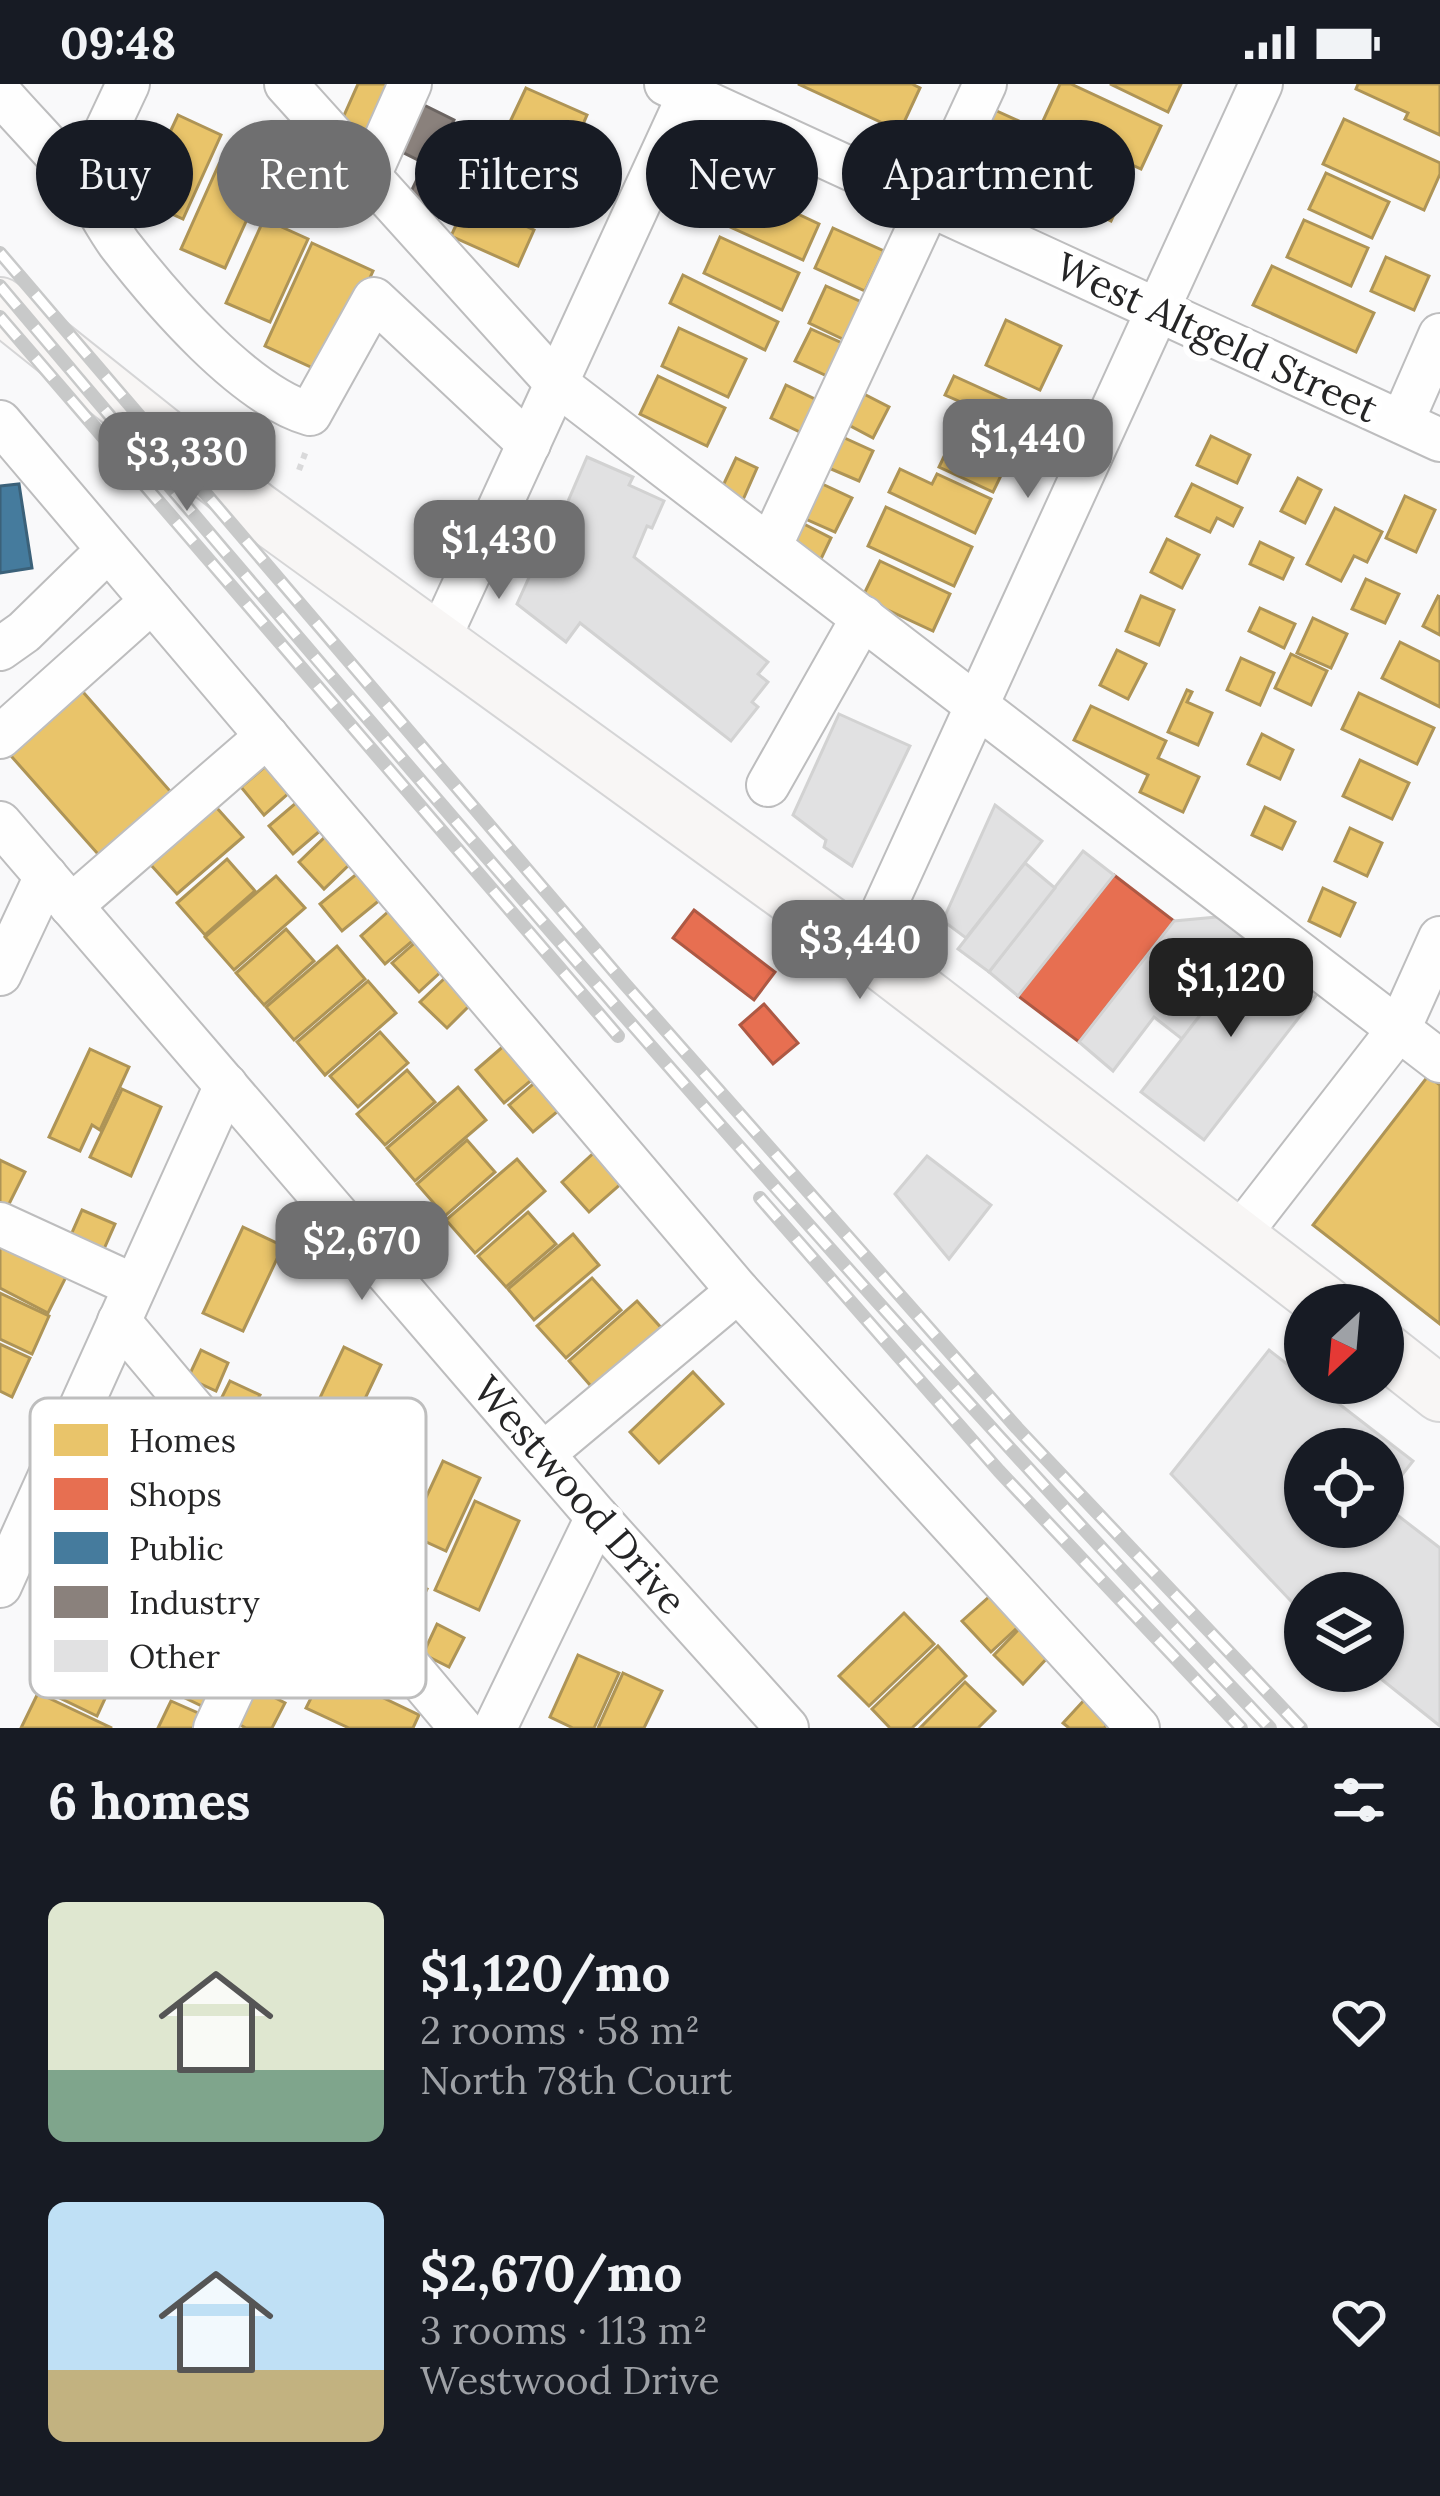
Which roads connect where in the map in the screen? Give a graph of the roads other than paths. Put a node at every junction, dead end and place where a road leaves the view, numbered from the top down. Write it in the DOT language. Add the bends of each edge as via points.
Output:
graph roads {
  1 [pos="128,84"];
  2 [pos="286,84"];
  3 [pos="410,84"];
  4 [pos="986,84"];
  5 [pos="1261,84"];
  6 [pos="683,87"];
  7 [pos="0,93"];
  8 [pos="111,120"];
  9 [pos="318,120"];
  10 [pos="969,120"];
  11 [pos="391,127"];
  12 [pos="36,133"];
  13 [pos="842,164"];
  14 [pos="391,200"];
  15 [pos="109,228"];
  16 [pos="920,228"];
  17 [pos="978,228"];
  18 [pos="0,305"];
  19 [pos="1158,310"];
  20 [pos="1440,335"];
  21 [pos="556,383"];
  22 [pos="0,422"];
  23 [pos="1421,431"];
  24 [pos="529,444"];
  25 [pos="770,547"];
  26 [pos="109,550"];
  27 [pos="152,601"];
  28 [pos="862,617"];
  29 [pos="438,640"];
  30 [pos="0,649"];
  31 [pos="978,704"];
  32 [pos="268,736"];
  33 [pos="0,737"];
  34 [pos="768,785"];
  35 [pos="0,823"];
  36 [pos="58,891"];
  37 [pos="1440,938"];
  38 [pos="865,950"];
  39 [pos="0,974"];
  40 [pos="1399,1029"];
  41 [pos="1440,1061"];
  42 [pos="226,1085"];
  43 [pos="0,1224"];
  44 [pos="1239,1234"];
  45 [pos="1301,1284"];
  46 [pos="738,1291"];
  47 [pos="127,1304"];
  48 [pos="1404,1366"];
  49 [pos="1440,1394"];
  50 [pos="85,1398"];
  51 [pos="197,1398"];
  52 [pos="543,1454"];
  53 [pos="597,1517"];
  54 [pos="30,1519"];
  55 [pos="0,1586"];
  56 [pos="426,1686"];
  57 [pos="229,1698"];
  58 [pos="215,1728"];
  59 [pos="461,1728"];
  60 [pos="495,1728"];
  61 [pos="787,1728"];
  62 [pos="1138,1728"];
  1 -- 8 [label="street"];
  2 -- 9 [label="street"];
  3 -- 11 [label="street"];
  4 -- 10 [label="street"];
  5 -- 19 [label="street"];
  6 -- 13 [label="street, West Altgeld Street"];
  6 -- 21 [label="street"];
  7 -- 12 [label="street"];
  14 -- 21 [label="street"];
  15 -- 24 [label="street" via="172,308 286,407 310,414 374,299"];
  16 -- 25 [label="street"];
  17 -- 19 [label="street, West Altgeld Street"];
  18 -- 29 [label="main road" via="218,480"];
  19 -- 23 [label="street, West Altgeld Street"];
  19 -- 31 [label="street"];
  20 -- 23 [label="street"];
  21 -- 24 [label="street"];
  21 -- 25 [label="street"];
  22 -- 26 [label="street"];
  24 -- 29 [label="street"];
  25 -- 28 [label="street"];
  26 -- 27 [label="street"];
  26 -- 30 [label="street"];
  27 -- 32 [label="street"];
  27 -- 33 [label="street"];
  28 -- 31 [label="street"];
  28 -- 34 [label="street"];
  29 -- 38 [label="main road"];
  31 -- 38 [label="street"];
  31 -- 40 [label="street"];
  32 -- 36 [label="street"];
  32 -- 46 [label="street"];
  35 -- 36 [label="street, Westwood Drive"];
  36 -- 39 [label="street"];
  36 -- 42 [label="street, Westwood Drive"];
  37 -- 40 [label="street"];
  38 -- 44 [label="main road"];
  40 -- 41 [label="street"];
  40 -- 44 [label="street"];
  42 -- 47 [label="street"];
  42 -- 52 [label="street, Westwood Drive"];
  43 -- 47 [label="street"];
  44 -- 45 [label="main road"];
  46 -- 52 [label="street"];
  46 -- 62 [label="street"];
  47 -- 50 [label="street"];
  47 -- 51 [label="street"];
  48 -- 49 [label="main road"];
  52 -- 53 [label="street, Westwood Drive"];
  53 -- 60 [label="street"];
  53 -- 61 [label="street, Westwood Drive"];
  54 -- 55 [label="street"];
  56 -- 59 [label="street"];
  57 -- 58 [label="street"];
}
